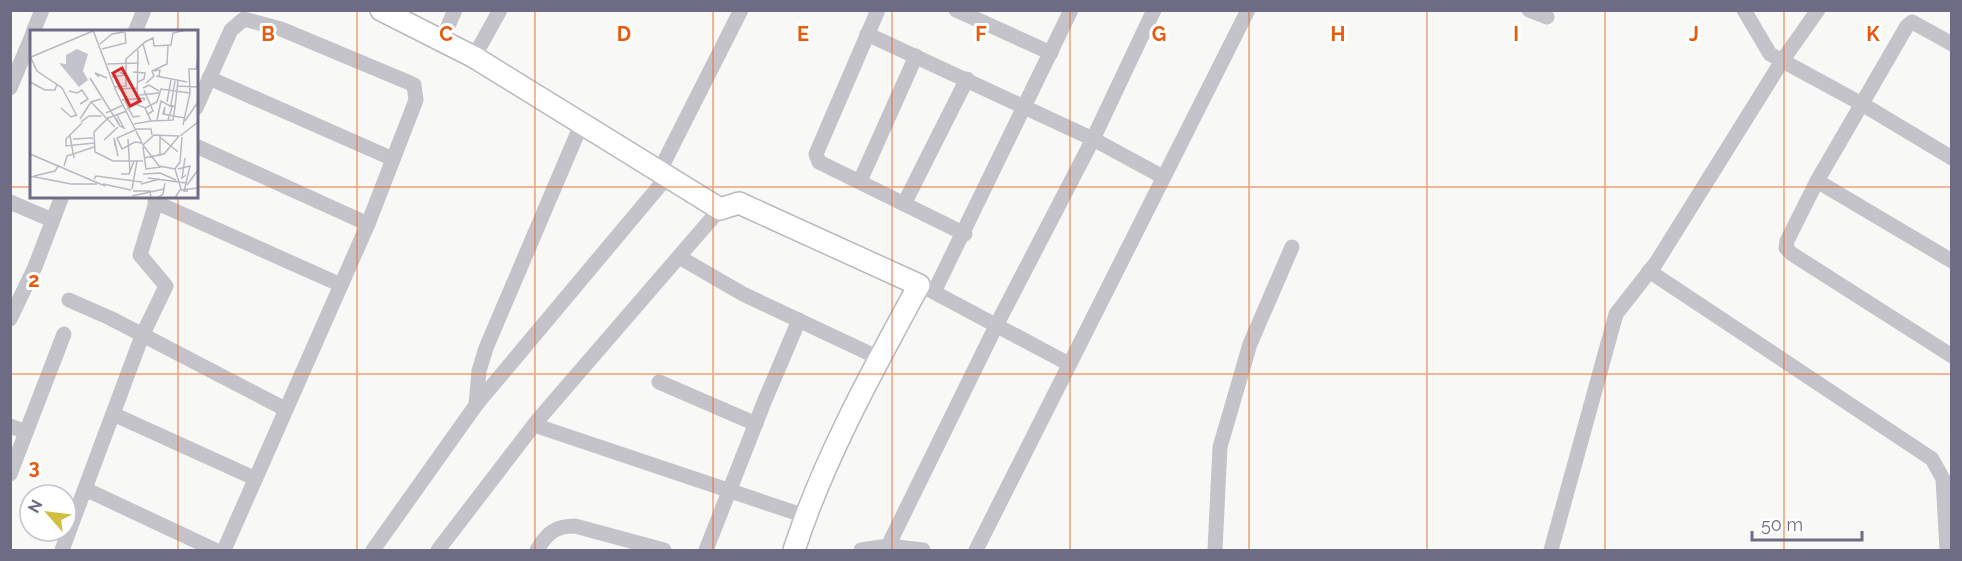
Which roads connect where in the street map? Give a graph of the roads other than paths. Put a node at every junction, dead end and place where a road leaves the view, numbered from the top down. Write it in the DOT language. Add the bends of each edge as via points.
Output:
graph roads {
  1 [pos="42,10"];
  2 [pos="144,10"];
  3 [pos="381,10"];
  4 [pos="455,10"];
  5 [pos="500,10"];
  6 [pos="741,10"];
  7 [pos="878,10"];
  8 [pos="956,10"];
  9 [pos="1071,10"];
  10 [pos="1154,10"];
  11 [pos="1248,10"];
  12 [pos="1529,10"];
  13 [pos="1744,10"];
  14 [pos="1818,10"];
  15 [pos="1547,17"];
  16 [pos="34,30"];
  17 [pos="136,30"];
  18 [pos="867,34"];
  19 [pos="30,36"];
  20 [pos="441,42"];
  21 [pos="1952,44"];
  22 [pos="17,51"];
  23 [pos="1051,52"];
  24 [pos="916,56"];
  25 [pos="474,57"];
  26 [pos="1782,61"];
  27 [pos="209,78"];
  28 [pos="967,79"];
  29 [pos="10,88"];
  30 [pos="198,103"];
  31 [pos="1862,104"];
  32 [pos="1022,106"];
  33 [pos="581,125"];
  34 [pos="1093,139"];
  35 [pos="198,147"];
  36 [pos="1952,158"];
  37 [pos="393,159"];
  38 [pos="663,175"];
  39 [pos="1163,177"];
  40 [pos="860,181"];
  41 [pos="1817,181"];
  42 [pos="61,198"];
  43 [pos="157,199"];
  44 [pos="10,202"];
  45 [pos="904,204"];
  46 [pos="720,209"];
  47 [pos="52,220"];
  48 [pos="368,224"];
  49 [pos="965,234"];
  50 [pos="1292,247"];
  51 [pos="679,257"];
  52 [pos="1952,261"];
  53 [pos="1649,272"];
  54 [pos="341,285"];
  55 [pos="927,289"];
  56 [pos="69,300"];
  57 [pos="10,320"];
  58 [pos="799,320"];
  59 [pos="997,324"];
  60 [pos="64,334"];
  61 [pos="142,336"];
  62 [pos="1952,356"];
  63 [pos="879,358"];
  64 [pos="1070,364"];
  65 [pos="658,382"];
  66 [pos="476,405"];
  67 [pos="285,409"];
  68 [pos="113,414"];
  69 [pos="756,424"];
  70 [pos="10,426"];
  71 [pos="534,426"];
  72 [pos="26,432"];
  73 [pos="10,474"];
  74 [pos="254,478"];
  75 [pos="86,489"];
  76 [pos="730,490"];
  77 [pos="805,516"];
  78 [pos="888,546"];
  79 [pos="62,550"];
  80 [pos="215,550"];
  81 [pos="224,550"];
  82 [pos="373,550"];
  83 [pos="438,550"];
  84 [pos="537,550"];
  85 [pos="664,550"];
  86 [pos="706,550"];
  87 [pos="794,550"];
  88 [pos="861,550"];
  89 [pos="923,550"];
  90 [pos="976,550"];
  91 [pos="1215,550"];
  92 [pos="1551,550"];
  93 [pos="1947,550"];
  1 -- 16 [label="street"];
  2 -- 17 [label="street"];
  3 -- 20 [label="street"];
  4 -- 20 [label="street"];
  5 -- 25 [label="street"];
  6 -- 38 [label="street"];
  7 -- 18 [label="street"];
  8 -- 23 [label="street"];
  9 -- 23 [label="street"];
  10 -- 34 [label="street"];
  11 -- 39 [label="street"];
  12 -- 15 [label="street"];
  13 -- 26 [label="street" via="1770,54"];
  14 -- 26 [label="street"];
  18 -- 24 [label="street"];
  18 -- 40 [label="street" via="816,154 819,162"];
  19 -- 22 [label="street"];
  20 -- 25 [label="street"];
  21 -- 31 [label="street" via="1916,24 1907,26"];
  22 -- 29 [label="street"];
  23 -- 32 [label="street"];
  24 -- 28 [label="street"];
  24 -- 40 [label="street"];
  25 -- 33 [label="street"];
  26 -- 31 [label="street"];
  26 -- 53 [label="street"];
  27 -- 30 [label="street"];
  27 -- 37 [label="street"];
  27 -- 37 [label="street" via="231,30 244,19 281,29 410,83 414,85 416,100"];
  28 -- 32 [label="street"];
  28 -- 45 [label="street"];
  31 -- 36 [label="street"];
  31 -- 41 [label="street"];
  32 -- 34 [label="street"];
  32 -- 49 [label="street"];
  33 -- 38 [label="street"];
  33 -- 66 [label="street" via="486,348"];
  34 -- 39 [label="street"];
  34 -- 59 [label="street"];
  35 -- 48 [label="street"];
  37 -- 48 [label="street"];
  38 -- 46 [label="street"];
  38 -- 66 [label="street"];
  39 -- 64 [label="street"];
  40 -- 45 [label="street"];
  41 -- 52 [label="street"];
  41 -- 62 [label="street" via="1787,241 1788,251"];
  42 -- 47 [label="street"];
  43 -- 54 [label="street"];
  43 -- 61 [label="street" via="140,255 166,286"];
  44 -- 47 [label="street"];
  45 -- 49 [label="street"];
  46 -- 51 [label="street"];
  46 -- 55 [label="street" via="739,203"];
  47 -- 57 [label="street"];
  48 -- 54 [label="street"];
  49 -- 55 [label="street"];
  50 -- 91 [label="street" via="1250,344 1220,447"];
  51 -- 58 [label="street" via="743,294"];
  51 -- 71 [label="street"];
  53 -- 92 [label="street" via="1616,314"];
  53 -- 93 [label="street" via="1932,459 1943,479"];
  54 -- 67 [label="street"];
  55 -- 59 [label="street"];
  55 -- 63 [label="street"];
  56 -- 61 [label="street"];
  58 -- 63 [label="street"];
  58 -- 69 [label="street"];
  59 -- 64 [label="street"];
  59 -- 78 [label="street"];
  60 -- 72 [label="street"];
  61 -- 67 [label="street"];
  61 -- 68 [label="street"];
  63 -- 77 [label="street"];
  64 -- 90 [label="street"];
  65 -- 69 [label="street"];
  66 -- 82 [label="street"];
  67 -- 74 [label="street"];
  68 -- 74 [label="street"];
  68 -- 75 [label="street"];
  69 -- 76 [label="street"];
  70 -- 72 [label="street"];
  71 -- 76 [label="street"];
  71 -- 83 [label="street"];
  72 -- 73 [label="street"];
  74 -- 81 [label="street"];
  75 -- 79 [label="street"];
  75 -- 80 [label="street"];
  76 -- 77 [label="street"];
  76 -- 86 [label="street"];
  77 -- 87 [label="street"];
  78 -- 88 [label="street"];
  78 -- 89 [label="street"];
  84 -- 85 [label="street" via="551,531 561,526 575,526"];
}
